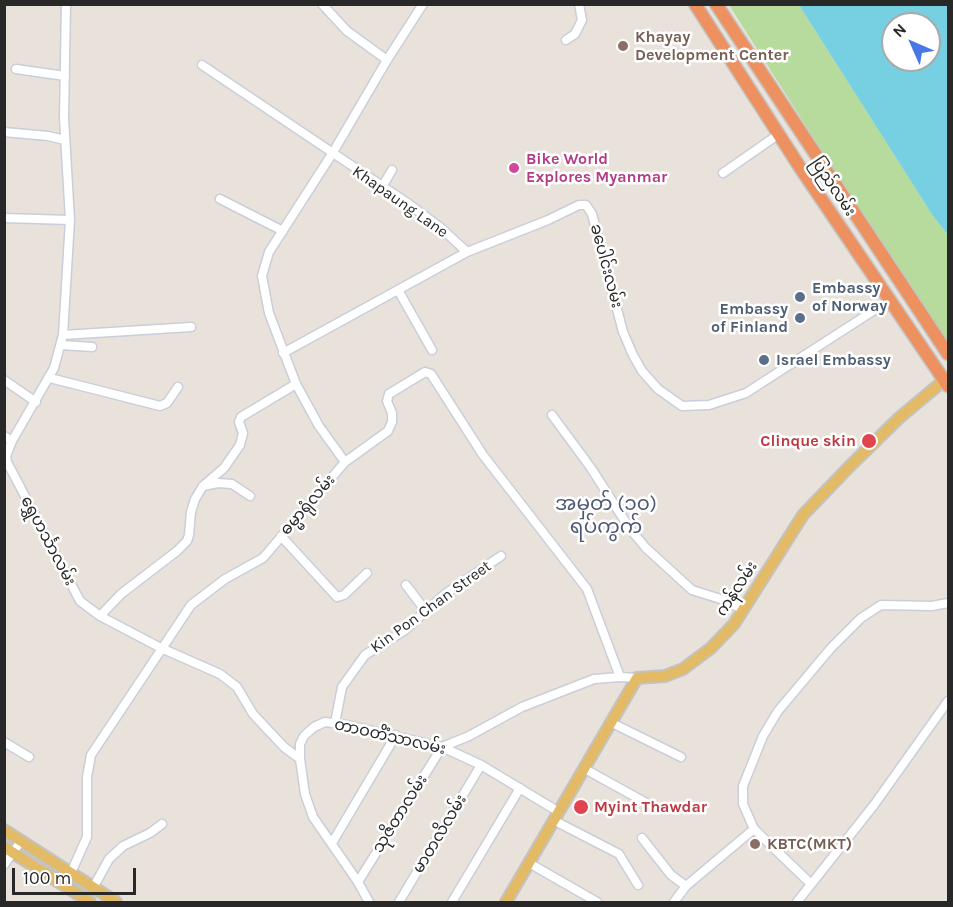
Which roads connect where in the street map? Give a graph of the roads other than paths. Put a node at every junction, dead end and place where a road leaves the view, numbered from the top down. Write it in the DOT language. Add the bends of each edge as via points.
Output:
graph roads {
  1 [pos="66,4"];
  2 [pos="322,4"];
  3 [pos="423,4"];
  4 [pos="579,4"];
  5 [pos="695,4"];
  6 [pos="716,4"];
  7 [pos="566,40"];
  8 [pos="748,53"];
  9 [pos="387,60"];
  10 [pos="733,63"];
  11 [pos="202,65"];
  12 [pos="16,69"];
  13 [pos="65,76"];
  14 [pos="4,132"];
  15 [pos="778,134"];
  16 [pos="65,140"];
  17 [pos="332,154"];
  18 [pos="392,170"];
  19 [pos="723,173"];
  20 [pos="382,187"];
  21 [pos="220,200"];
  22 [pos="4,218"];
  23 [pos="70,219"];
  24 [pos="283,231"];
  25 [pos="466,252"];
  26 [pos="398,290"];
  27 [pos="890,300"];
  28 [pos="191,327"];
  29 [pos="63,335"];
  30 [pos="61,345"];
  31 [pos="92,346"];
  32 [pos="432,350"];
  33 [pos="283,353"];
  34 [pos="948,354"];
  35 [pos="50,378"];
  36 [pos="4,380"];
  37 [pos="947,381"];
  38 [pos="296,384"];
  39 [pos="178,387"];
  40 [pos="36,402"];
  41 [pos="552,415"];
  42 [pos="8,438"];
  43 [pos="345,462"];
  44 [pos="203,486"];
  45 [pos="250,496"];
  46 [pos="281,536"];
  47 [pos="501,556"];
  48 [pos="367,573"];
  49 [pos="406,585"];
  50 [pos="948,603"];
  51 [pos="425,610"];
  52 [pos="743,610"];
  53 [pos="100,616"];
  54 [pos="161,648"];
  55 [pos="620,677"];
  56 [pos="637,678"];
  57 [pos="948,701"];
  58 [pos="334,723"];
  59 [pos="612,723"];
  60 [pos="396,735"];
  61 [pos="4,742"];
  62 [pos="442,747"];
  63 [pos="28,757"];
  64 [pos="681,757"];
  65 [pos="300,759"];
  66 [pos="481,765"];
  67 [pos="585,769"];
  68 [pos="520,788"];
  69 [pos="650,805"];
  70 [pos="557,816"];
  71 [pos="162,824"];
  72 [pos="754,829"];
  73 [pos="4,830"];
  74 [pos="642,838"];
  75 [pos="21,841"];
  76 [pos="332,843"];
  77 [pos="9,850"];
  78 [pos="530,863"];
  79 [pos="4,865"];
  80 [pos="72,874"];
  81 [pos="358,882"];
  82 [pos="811,884"];
  83 [pos="638,885"];
  84 [pos="65,886"];
  85 [pos="686,886"];
  86 [pos="93,888"];
  87 [pos="90,903"];
  88 [pos="116,903"];
  89 [pos="369,903"];
  90 [pos="399,903"];
  91 [pos="452,903"];
  92 [pos="506,903"];
  93 [pos="597,903"];
  94 [pos="674,903"];
  95 [pos="797,903"];
  1 -- 13 [label="street, ရွှေဟင်္သာလမ်း"];
  2 -- 9 [label="street" via="347,31"];
  3 -- 9 [label="street, ဓမ္မာရုံလမ်း"];
  4 -- 7 [label="street" via="582,20"];
  5 -- 10 [label="highway, ပြည်လမ်း"];
  6 -- 8 [label="highway, ပြည်လမ်း"];
  8 -- 10 [label="highway"];
  8 -- 34 [label="highway, ပြည်လမ်း"];
  9 -- 17 [label="street, ဓမ္မာရုံလမ်း"];
  10 -- 15 [label="highway, ပြည်လမ်း"];
  11 -- 17 [label="street, Khapaung Lane"];
  12 -- 13 [label="street"];
  13 -- 16 [label="street, ရွှေဟင်္သာလမ်း"];
  14 -- 16 [label="street"];
  15 -- 19 [label="street"];
  15 -- 27 [label="highway, ပြည်လမ်း"];
  16 -- 23 [label="street, ရွှေဟင်္သာလမ်း"];
  17 -- 20 [label="street, Khapaung Lane"];
  17 -- 24 [label="street, ဓမ္မာရုံလမ်း"];
  18 -- 20 [label="street"];
  20 -- 25 [label="street, Khapaung Lane" via="441,228"];
  21 -- 24 [label="street"];
  22 -- 23 [label="street"];
  23 -- 29 [label="street, ရွှေဟင်္သာလမ်း"];
  24 -- 33 [label="street, ဓမ္မာရုံလမ်း" via="268,252 262,276"];
  25 -- 26 [label="street, ခပေါင်းလမ်း"];
  25 -- 27 [label="street, ခပေါင်းလမ်း" via="586,205 592,214 623,332 633,355 658,389 682,406 709,405 746,393"];
  26 -- 32 [label="street"];
  26 -- 33 [label="street, ခပေါင်းလမ်း"];
  27 -- 37 [label="highway, ပြည်လမ်း"];
  28 -- 29 [label="street"];
  29 -- 30 [label="street, ရွှေဟင်္သာလမ်း"];
  30 -- 31 [label="street"];
  30 -- 35 [label="street, ရွှေဟင်္သာလမ်း"];
  33 -- 38 [label="street, ဓမ္မာရုံလမ်း"];
  35 -- 39 [label="street" via="160,406 167,403"];
  35 -- 40 [label="street, ရွှေဟင်္သာလမ်း"];
  36 -- 40 [label="street"];
  37 -- 52 [label="main road, ကန်လမ်း" via="849,467 803,515"];
  38 -- 43 [label="street, ဓမ္မာရုံလမ်း"];
  38 -- 44 [label="street" via="241,417 240,445 224,468"];
  40 -- 42 [label="street, ရွှေဟင်္သာလမ်း"];
  41 -- 52 [label="street" via="646,548 692,590 722,598"];
  42 -- 53 [label="street, ရွှေဟင်္သာလမ်း" via="6,456 15,478 80,601"];
  43 -- 46 [label="street, ဓမ္မာရုံလမ်း"];
  43 -- 55 [label="street" via="388,431 392,422 389,394 425,372 431,374 483,455 587,589"];
  44 -- 45 [label="street" via="232,484"];
  44 -- 53 [label="street" via="191,512 187,541 120,594"];
  46 -- 48 [label="street" via="337,597"];
  46 -- 54 [label="street, ဓမ္မာရုံလမ်း" via="263,558 201,595"];
  47 -- 51 [label="street, Kin Pon Chan Street"];
  49 -- 51 [label="street"];
  50 -- 72 [label="street" via="877,607 831,648 778,711 763,736 743,786 743,804"];
  51 -- 58 [label="street, Kin Pon Chan Street" via="405,630 365,655 342,687"];
  52 -- 56 [label="main road, ကန်လမ်း" via="711,648 683,669 665,676"];
  53 -- 54 [label="street, ရွှေဟင်္သာလမ်း"];
  54 -- 65 [label="street, ရွှေဟင်္သာလမ်း" via="237,687 253,714"];
  54 -- 80 [label="street, ဓမ္မာရုံလမ်း" via="91,755 87,837"];
  55 -- 56 [label="street"];
  55 -- 62 [label="street" via="594,679 545,698"];
  56 -- 59 [label="main road"];
  57 -- 82 [label="street" via="874,805"];
  58 -- 60 [label="street, တာဝတိံသာလမ်း"];
  58 -- 65 [label="street, တာဝတိံသာလမ်း" via="325,722 304,736"];
  59 -- 64 [label="street"];
  59 -- 67 [label="main road"];
  60 -- 62 [label="street, တာဝတိံသာလမ်း"];
  60 -- 76 [label="street"];
  61 -- 63 [label="street"];
  62 -- 66 [label="street, တာဝတိံသာလမ်း"];
  62 -- 81 [label="street, သုဇိတာလမ်း"];
  65 -- 76 [label="street" via="304,794 313,817"];
  66 -- 68 [label="street, တာဝတိံသာလမ်း"];
  66 -- 90 [label="street, မာတလိလမ်း"];
  67 -- 69 [label="street"];
  67 -- 70 [label="main road"];
  68 -- 70 [label="street, တာဝတိံသာလမ်း"];
  68 -- 91 [label="street"];
  70 -- 78 [label="main road"];
  70 -- 83 [label="street, တာဝတိံသာလမ်း" via="619,854"];
  71 -- 86 [label="street" via="123,846 109,859"];
  72 -- 82 [label="street"];
  72 -- 85 [label="street"];
  73 -- 75 [label="main road"];
  74 -- 85 [label="street" via="671,875"];
  75 -- 77 [label="street"];
  75 -- 80 [label="main road"];
  76 -- 81 [label="street"];
  77 -- 79 [label="street"];
  77 -- 84 [label="main road"];
  78 -- 92 [label="main road"];
  78 -- 93 [label="street"];
  80 -- 84 [label="street, ဓမ္မာရုံလမ်း"];
  80 -- 86 [label="main road"];
  81 -- 89 [label="street"];
  82 -- 95 [label="street"];
  84 -- 87 [label="main road"];
  85 -- 94 [label="street"];
  86 -- 88 [label="main road"];
}
